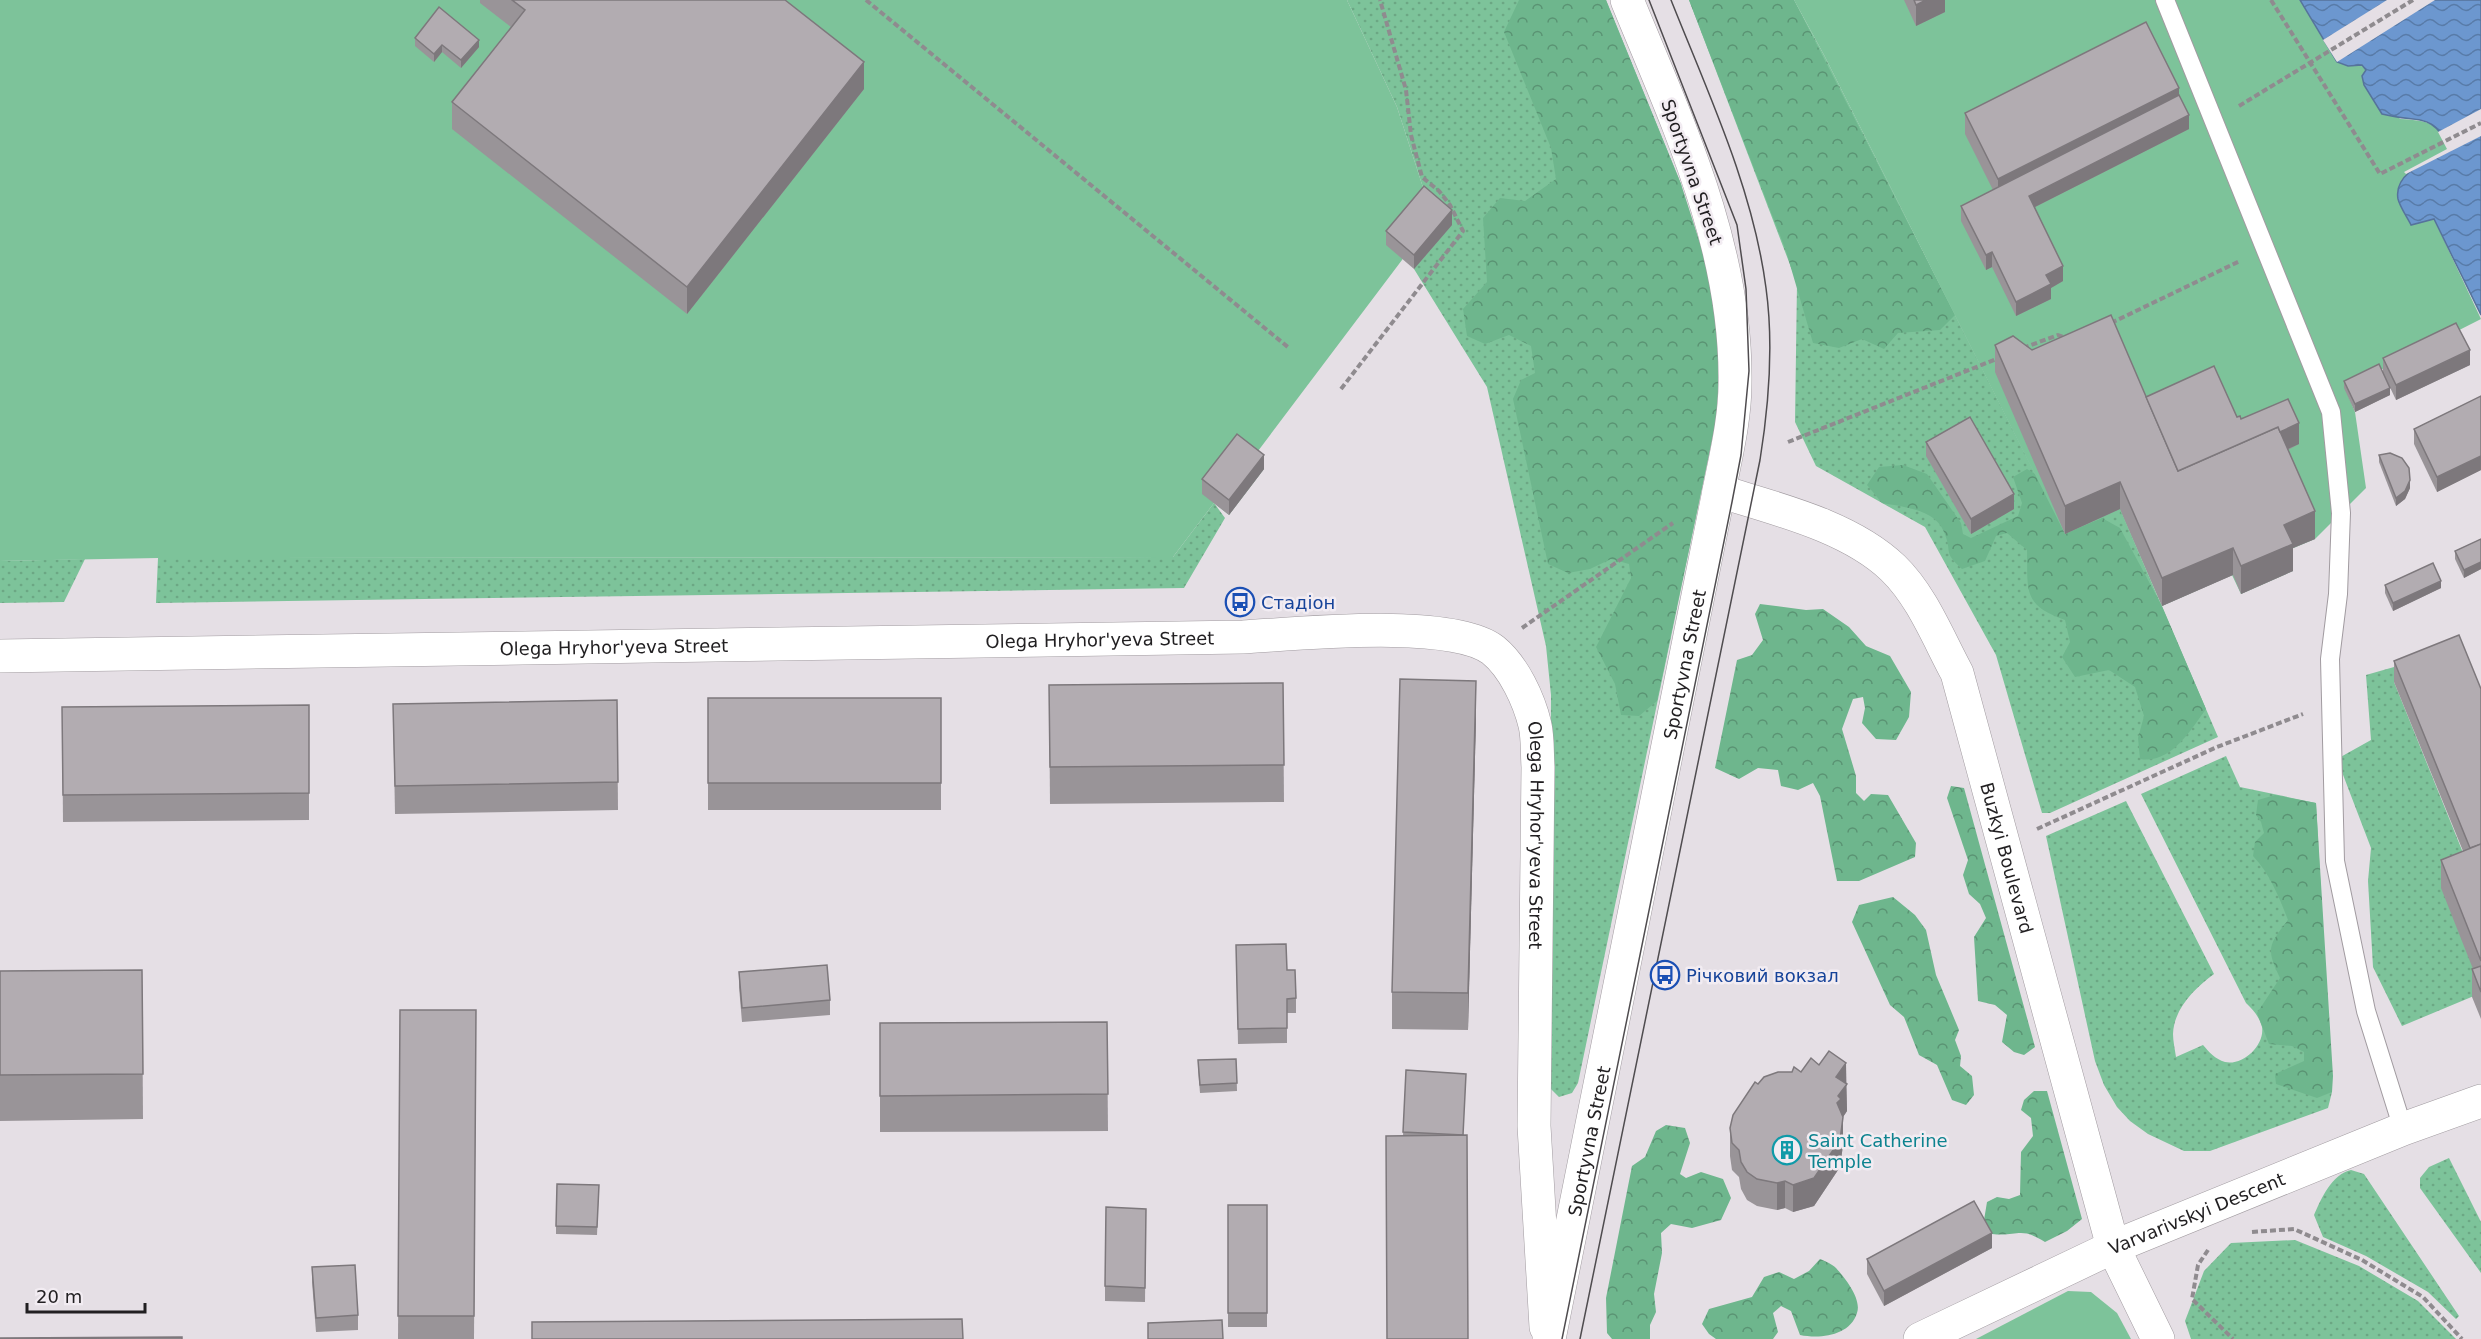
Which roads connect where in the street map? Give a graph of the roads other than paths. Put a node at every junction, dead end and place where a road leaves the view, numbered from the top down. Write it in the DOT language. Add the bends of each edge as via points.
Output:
graph roads {
  1 [pos="1627,0"];
  2 [pos="2165,0"];
  3 [pos="1719,490"];
  4 [pos="0,656"];
  5 [pos="2481,1101"];
  6 [pos="2403,1129"];
  7 [pos="2114,1246"];
  8 [pos="1548,1339"];
  9 [pos="1920,1339"];
  10 [pos="2158,1339"];
  1 -- 3 [label="street, Sportyvna Street" via="1713,223 1730,292 1735,384 1732,424"];
  2 -- 6 [label="lane" via="2331,412 2341,513 2338,594 2330,659 2335,861 2366,1011"];
  3 -- 7 [label="street, Buzkyi Boulevard" via="1831,529 1869,548 1894,569 1918,601 1957,673"];
  3 -- 8 [label="street, Sportyvna Street"];
  4 -- 8 [label="street, Olega Hryhor'yeva Street" via="1219,638 1426,631 1460,636 1492,650 1525,695 1535,726 1538,800 1534,1126"];
  5 -- 6 [label="street, Varvarivskyi Descent"];
  6 -- 7 [label="street, Varvarivskyi Descent"];
  7 -- 9 [label="street, Varvarivskyi Descent"];
  7 -- 10 [label="street, Buzkyi Boulevard"];
}
